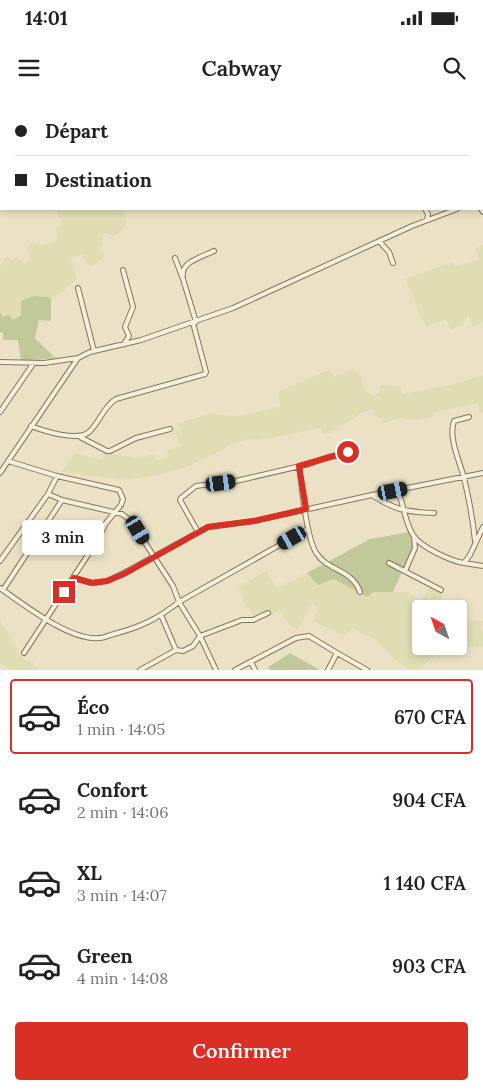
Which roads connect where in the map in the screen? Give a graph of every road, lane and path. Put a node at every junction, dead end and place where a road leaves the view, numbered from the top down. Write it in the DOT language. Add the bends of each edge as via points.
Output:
graph roads {
  1 [pos="426,210"];
  2 [pos="454,210"];
  3 [pos="427,220"];
  4 [pos="378,241"];
  5 [pos="214,251"];
  6 [pos="175,258"];
  7 [pos="393,263"];
  8 [pos="123,270"];
  9 [pos="183,279"];
  10 [pos="78,288"];
  11 [pos="194,322"];
  12 [pos="124,344"];
  13 [pos="94,351"];
  14 [pos="78,358"];
  15 [pos="0,362"];
  16 [pos="33,364"];
  17 [pos="0,412"];
  18 [pos="469,417"];
  19 [pos="31,426"];
  20 [pos="170,429"];
  21 [pos="80,437"];
  22 [pos="350,449"];
  23 [pos="8,461"];
  24 [pos="299,466"];
  25 [pos="0,473"];
  26 [pos="483,473"];
  27 [pos="58,476"];
  28 [pos="464,477"];
  29 [pos="393,491"];
  30 [pos="48,494"];
  31 [pos="372,495"];
  32 [pos="62,500"];
  33 [pos="306,509"];
  34 [pos="403,511"];
  35 [pos="115,513"];
  36 [pos="434,513"];
  37 [pos="483,527"];
  38 [pos="308,530"];
  39 [pos="198,532"];
  40 [pos="414,537"];
  41 [pos="475,541"];
  42 [pos="154,557"];
  43 [pos="0,561"];
  44 [pos="389,563"];
  45 [pos="464,563"];
  46 [pos="483,566"];
  47 [pos="405,571"];
  48 [pos="74,578"];
  49 [pos="2,589"];
  50 [pos="441,590"];
  51 [pos="360,592"];
  52 [pos="180,602"];
  53 [pos="268,613"];
  54 [pos="162,615"];
  55 [pos="45,619"];
  56 [pos="200,636"];
  57 [pos="176,650"];
  58 [pos="24,652"];
  59 [pos="337,653"];
  60 [pos="251,662"];
  61 [pos="140,670"];
  62 [pos="216,670"];
  63 [pos="235,670"];
  64 [pos="256,670"];
  65 [pos="328,670"];
  66 [pos="367,670"];
  1 -- 3 [label="street"];
  2 -- 3 [label="street"];
  3 -- 4 [label="street"];
  4 -- 7 [label="street" via="389,252"];
  4 -- 11 [label="street"];
  5 -- 9 [label="street" via="185,265"];
  6 -- 9 [label="street"];
  8 -- 12 [label="street" via="133,306 124,327 129,336"];
  9 -- 11 [label="street"];
  10 -- 13 [label="street"];
  11 -- 12 [label="street"];
  11 -- 21 [label="street" via="206,373 116,399 88,433"];
  12 -- 13 [label="street"];
  13 -- 14 [label="street"];
  14 -- 16 [label="street"];
  14 -- 19 [label="street"];
  15 -- 16 [label="street"];
  16 -- 17 [label="street"];
  18 -- 28 [label="street" via="453,424 455,448"];
  19 -- 21 [label="street" via="55,434"];
  19 -- 23 [label="street"];
  20 -- 21 [label="street" via="136,438 110,451"];
  22 -- 24 [label="street" via="345,454"];
  23 -- 25 [label="street"];
  23 -- 27 [label="street"];
  24 -- 33 [label="street"];
  24 -- 39 [label="street" via="236,481 196,486 180,500"];
  26 -- 28 [label="street"];
  27 -- 30 [label="street"];
  27 -- 35 [label="street" via="119,490 123,499"];
  28 -- 29 [label="street"];
  28 -- 41 [label="street"];
  29 -- 31 [label="street"];
  29 -- 34 [label="street" via="398,494"];
  30 -- 32 [label="street"];
  30 -- 43 [label="street"];
  31 -- 33 [label="street"];
  31 -- 34 [label="street"];
  32 -- 35 [label="street"];
  32 -- 49 [label="street"];
  33 -- 38 [label="street"];
  33 -- 39 [label="street" via="208,527"];
  34 -- 36 [label="street"];
  34 -- 40 [label="street"];
  35 -- 42 [label="street" via="122,514 131,522"];
  35 -- 48 [label="street"];
  37 -- 41 [label="street"];
  38 -- 51 [label="street" via="316,554 349,576"];
  38 -- 52 [label="street"];
  39 -- 42 [label="street"];
  40 -- 45 [label="street" via="455,562"];
  40 -- 47 [label="street" via="415,548"];
  41 -- 45 [label="street"];
  42 -- 48 [label="street" via="100,583"];
  42 -- 52 [label="street"];
  44 -- 47 [label="street"];
  45 -- 46 [label="street"];
  47 -- 50 [label="street"];
  48 -- 55 [label="street"];
  49 -- 55 [label="street"];
  52 -- 54 [label="street"];
  52 -- 56 [label="street"];
  53 -- 56 [label="street"];
  54 -- 55 [label="street" via="138,627 99,638 76,634"];
  54 -- 57 [label="street"];
  55 -- 58 [label="street"];
  56 -- 57 [label="street" via="183,652"];
  56 -- 62 [label="street"];
  57 -- 61 [label="street"];
  59 -- 60 [label="street" via="304,635"];
  59 -- 65 [label="street"];
  59 -- 66 [label="street"];
  60 -- 63 [label="street"];
  60 -- 64 [label="street"];
}
